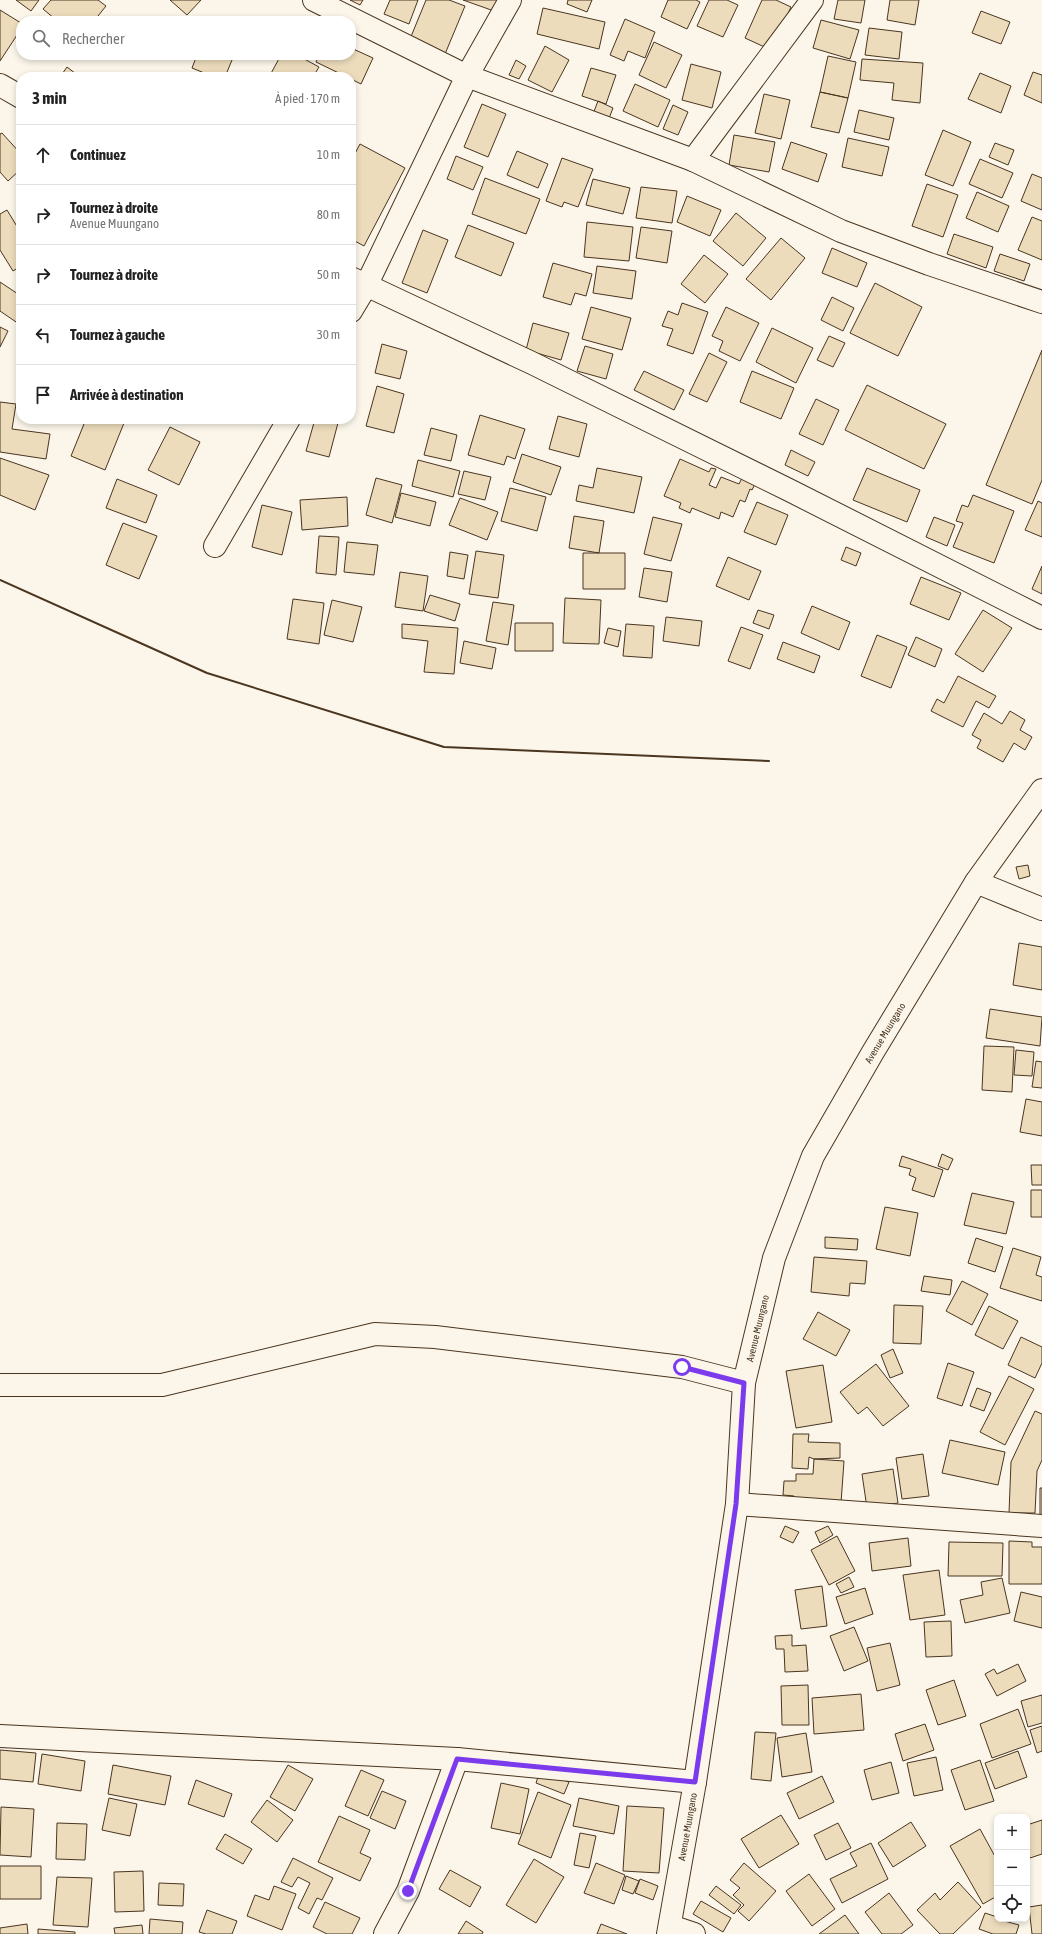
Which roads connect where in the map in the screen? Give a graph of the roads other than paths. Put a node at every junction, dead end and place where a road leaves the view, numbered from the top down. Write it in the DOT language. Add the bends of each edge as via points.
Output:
graph roads {
  1 [pos="314,0"];
  2 [pos="510,0"];
  3 [pos="812,0"];
  4 [pos="346,16"];
  5 [pos="356,21"];
  6 [pos="467,76"];
  7 [pos="0,84"];
  8 [pos="16,94"];
  9 [pos="693,160"];
  10 [pos="358,282"];
  11 [pos="1042,302"];
  12 [pos="285,424"];
  13 [pos="215,546"];
  14 [pos="1042,618"];
  15 [pos="1042,790"];
  16 [pos="976,882"];
  17 [pos="1042,909"];
  18 [pos="744,1383"];
  19 [pos="0,1385"];
  20 [pos="736,1504"];
  21 [pos="1042,1526"];
  22 [pos="0,1736"];
  23 [pos="457,1759"];
  24 [pos="695,1782"];
  25 [pos="669,1930"];
  26 [pos="385,1934"];
  27 [pos="694,1934"];
  1 -- 4 [label="street"];
  2 -- 6 [label="street"];
  3 -- 9 [label="street"];
  5 -- 6 [label="street"];
  6 -- 9 [label="street"];
  6 -- 10 [label="street"];
  7 -- 8 [label="street"];
  9 -- 11 [label="street" via="841,230 929,264"];
  10 -- 14 [label="street" via="532,363"];
  12 -- 13 [label="street"];
  15 -- 16 [label="street, Avenue Muungano"];
  16 -- 17 [label="street"];
  16 -- 18 [label="street, Avenue Muungano" via="813,1156 774,1258"];
  18 -- 19 [label="street" via="682,1367 435,1337 375,1334 162,1385"];
  18 -- 20 [label="street, Avenue Muungano"];
  20 -- 21 [label="street"];
  20 -- 24 [label="street, Avenue Muungano"];
  22 -- 23 [label="street"];
  23 -- 24 [label="street"];
  23 -- 26 [label="street" via="408,1891"];
  24 -- 25 [label="street, Avenue Muungano"];
  25 -- 27 [label="street"];
}
